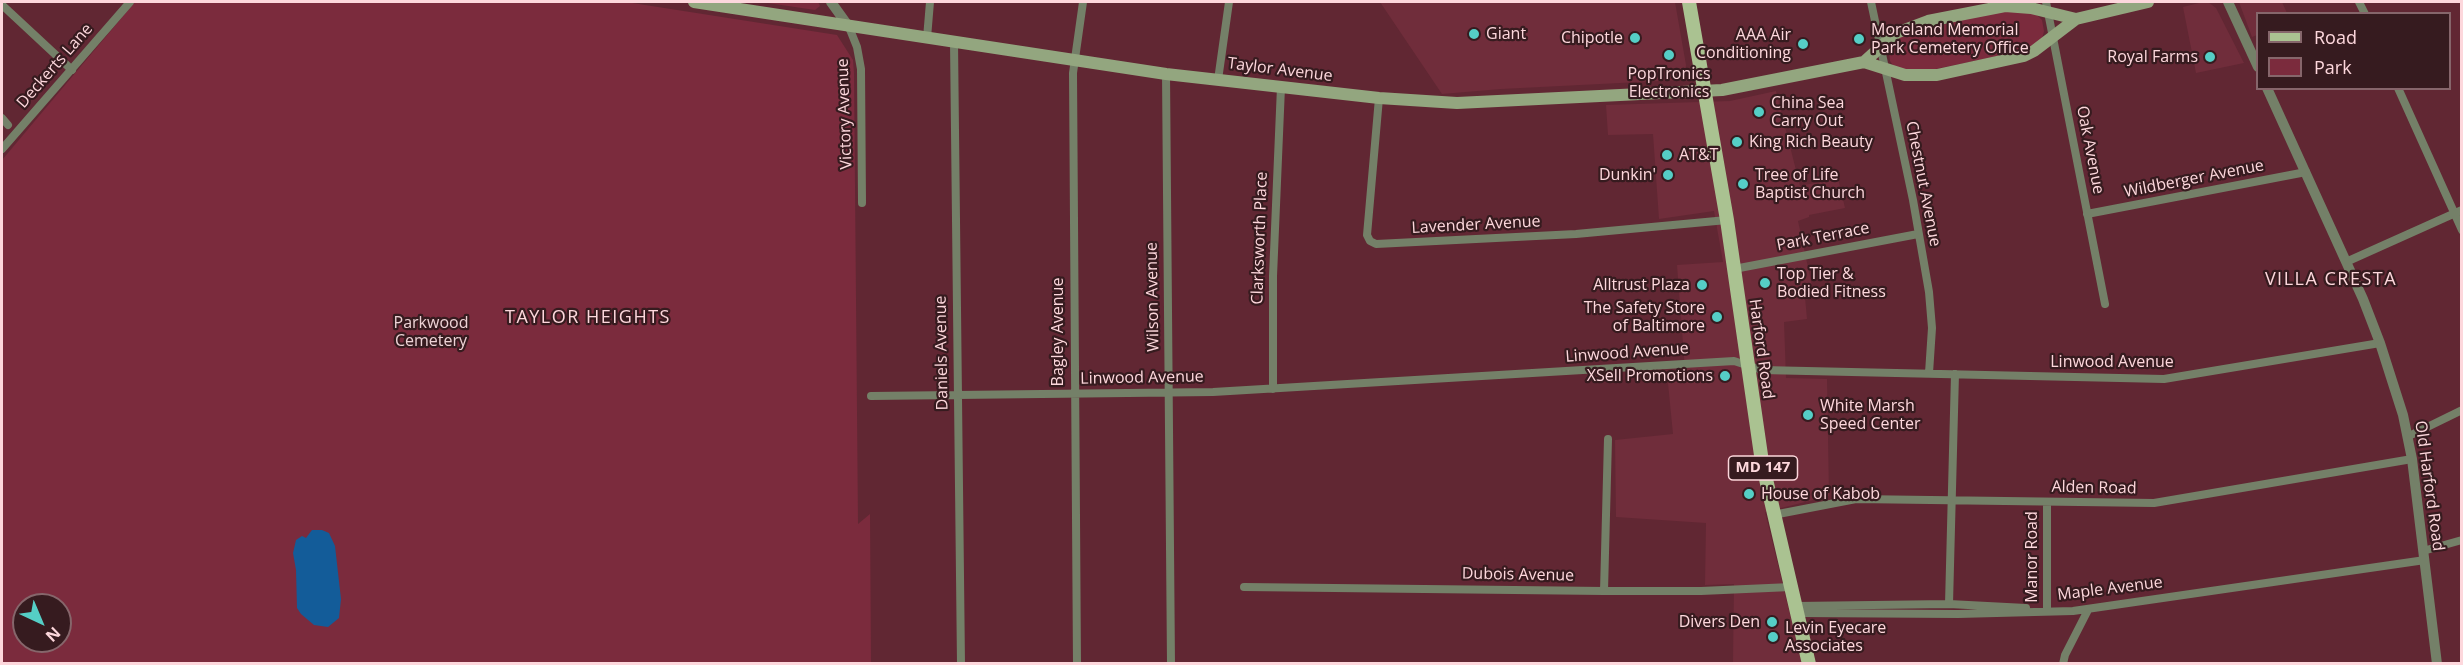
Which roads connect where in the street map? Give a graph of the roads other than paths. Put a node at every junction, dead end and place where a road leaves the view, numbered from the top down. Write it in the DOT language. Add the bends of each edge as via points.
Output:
graph roads {
  1 [pos="130,2"];
  2 [pos="694,2"];
  3 [pos="831,2"];
  4 [pos="930,2"];
  5 [pos="1083,2"];
  6 [pos="1229,2"];
  7 [pos="1689,2"];
  8 [pos="1871,2"];
  9 [pos="2148,2"];
  10 [pos="2228,2"];
  11 [pos="2,5"];
  12 [pos="2047,7"];
  13 [pos="2076,19"];
  14 [pos="849,27"];
  15 [pos="2053,37"];
  16 [pos="927,38"];
  17 [pos="954,42"];
  18 [pos="1880,47"];
  19 [pos="1075,61"];
  20 [pos="1864,62"];
  21 [pos="2256,63"];
  22 [pos="1885,69"];
  23 [pos="72,70"];
  24 [pos="1166,74"];
  25 [pos="1218,80"];
  26 [pos="1281,87"];
  27 [pos="2268,90"];
  28 [pos="2399,90"];
  29 [pos="1705,91"];
  30 [pos="1379,98"];
  31 [pos="2,149"];
  32 [pos="2306,172"];
  33 [pos="862,203"];
  34 [pos="2458,212"];
  35 [pos="2087,214"];
  36 [pos="1727,220"];
  37 [pos="2462,230"];
  38 [pos="1918,234"];
  39 [pos="2346,262"];
  40 [pos="1734,269"];
  41 [pos="2105,304"];
  42 [pos="2380,343"];
  43 [pos="1747,365"];
  44 [pos="1929,373"];
  45 [pos="1955,374"];
  46 [pos="1273,390"];
  47 [pos="1074,394"];
  48 [pos="1169,394"];
  49 [pos="958,395"];
  50 [pos="871,396"];
  51 [pos="2462,410"];
  52 [pos="2409,436"];
  53 [pos="1608,439"];
  54 [pos="2412,459"];
  55 [pos="1952,500"];
  56 [pos="2047,503"];
  57 [pos="1773,515"];
  58 [pos="2462,540"];
  59 [pos="2424,556"];
  60 [pos="1244,587"];
  61 [pos="1791,587"];
  62 [pos="1604,591"];
  63 [pos="1949,604"];
  64 [pos="1797,610"];
  65 [pos="1970,610"];
  66 [pos="2088,610"];
  67 [pos="2047,611"];
  68 [pos="961,663"];
  69 [pos="1077,663"];
  70 [pos="1171,663"];
  71 [pos="1809,663"];
  72 [pos="2063,663"];
  73 [pos="2437,663"];
  1 -- 23 [label="street, Deckerts Lane"];
  2 -- 14 [label="main road, Taylor Avenue"];
  3 -- 14 [label="street"];
  4 -- 16 [label="street"];
  5 -- 19 [label="street, Bagley Avenue"];
  6 -- 25 [label="street"];
  7 -- 29 [label="main road, Harford Road / MD 147"];
  8 -- 18 [label="street, Chestnut Avenue"];
  9 -- 13 [label="main road, Taylor Avenue"];
  10 -- 21 [label="street"];
  11 -- 23 [label="street"];
  12 -- 13 [label="main road, Taylor Avenue"];
  12 -- 15 [label="street, Oak Avenue"];
  12 -- 18 [label="main road, Taylor Avenue" via="2005,6 1928,21 1904,29"];
  13 -- 15 [label="main road, Taylor Avenue"];
  14 -- 16 [label="main road, Taylor Avenue"];
  14 -- 33 [label="street, Victory Avenue" via="861,69"];
  15 -- 22 [label="main road, Taylor Avenue" via="2024,56 1937,75 1905,75"];
  15 -- 35 [label="street, Oak Avenue"];
  16 -- 17 [label="main road, Taylor Avenue"];
  17 -- 19 [label="main road, Taylor Avenue"];
  17 -- 49 [label="street, Daniels Avenue"];
  18 -- 20 [label="main road, Taylor Avenue"];
  18 -- 22 [label="street, Chestnut Avenue"];
  19 -- 24 [label="main road, Taylor Avenue"];
  19 -- 47 [label="street, Bagley Avenue"];
  20 -- 22 [label="main road, Taylor Avenue"];
  20 -- 29 [label="main road, Taylor Avenue"];
  22 -- 38 [label="street, Chestnut Avenue"];
  23 -- 31 [label="street, Deckerts Lane"];
  24 -- 25 [label="main road, Taylor Avenue"];
  24 -- 48 [label="street, Wilson Avenue"];
  25 -- 26 [label="main road, Taylor Avenue"];
  26 -- 30 [label="main road, Taylor Avenue"];
  26 -- 46 [label="street, Clarksworth Place" via="1273,276"];
  27 -- 32 [label="street, Old Harford Road"];
  28 -- 34 [label="street"];
  29 -- 30 [label="main road, Taylor Avenue" via="1457,103"];
  29 -- 36 [label="main road, Harford Road / MD 147"];
  30 -- 36 [label="street, Lavender Avenue" via="1367,235 1376,244 1576,234"];
  32 -- 35 [label="street, Wildberger Avenue"];
  32 -- 39 [label="street, Old Harford Road"];
  34 -- 37 [label="street"];
  34 -- 39 [label="street"];
  35 -- 41 [label="street, Oak Avenue"];
  36 -- 40 [label="main road, Harford Road / MD 147"];
  38 -- 40 [label="street, Park Terrace"];
  38 -- 44 [label="street, Chestnut Avenue" via="1931,305"];
  39 -- 42 [label="street, Old Harford Road"];
  40 -- 43 [label="main road, Harford Road / MD 147"];
  42 -- 45 [label="street, Linwood Avenue" via="2164,379"];
  42 -- 52 [label="street, Old Harford Road"];
  43 -- 44 [label="street, Linwood Avenue" via="1762,370"];
  43 -- 46 [label="street, Linwood Avenue" via="1734,361"];
  43 -- 57 [label="main road, Harford Road / MD 147"];
  44 -- 45 [label="street, Linwood Avenue"];
  45 -- 55 [label="street"];
  46 -- 48 [label="street, Linwood Avenue"];
  47 -- 48 [label="street, Linwood Avenue"];
  47 -- 49 [label="street, Linwood Avenue"];
  47 -- 69 [label="street, Bagley Avenue"];
  48 -- 70 [label="street, Wilson Avenue"];
  49 -- 50 [label="street, Linwood Avenue"];
  49 -- 68 [label="street, Daniels Avenue"];
  51 -- 52 [label="street"];
  52 -- 54 [label="street, Old Harford Road"];
  53 -- 62 [label="street"];
  54 -- 56 [label="street, Alden Road" via="2154,503"];
  54 -- 59 [label="street, Old Harford Road"];
  55 -- 56 [label="street, Alden Road"];
  55 -- 57 [label="street, Alden Road" via="1856,499"];
  55 -- 63 [label="street"];
  56 -- 67 [label="street, Manor Road"];
  57 -- 61 [label="main road, Harford Road / MD 147"];
  58 -- 59 [label="street, Maple Avenue"];
  59 -- 66 [label="street, Maple Avenue"];
  59 -- 73 [label="street, Old Harford Road"];
  60 -- 62 [label="street, Dubois Avenue"];
  61 -- 62 [label="street, Dubois Avenue"];
  61 -- 64 [label="main road, Harford Road / MD 147"];
  63 -- 64 [label="street"];
  63 -- 65 [label="street"];
  64 -- 65 [label="street, Maple Avenue"];
  64 -- 71 [label="main road, Harford Road / MD 147"];
  65 -- 67 [label="street, Maple Avenue"];
  66 -- 67 [label="street, Maple Avenue"];
  66 -- 72 [label="street"];
}
